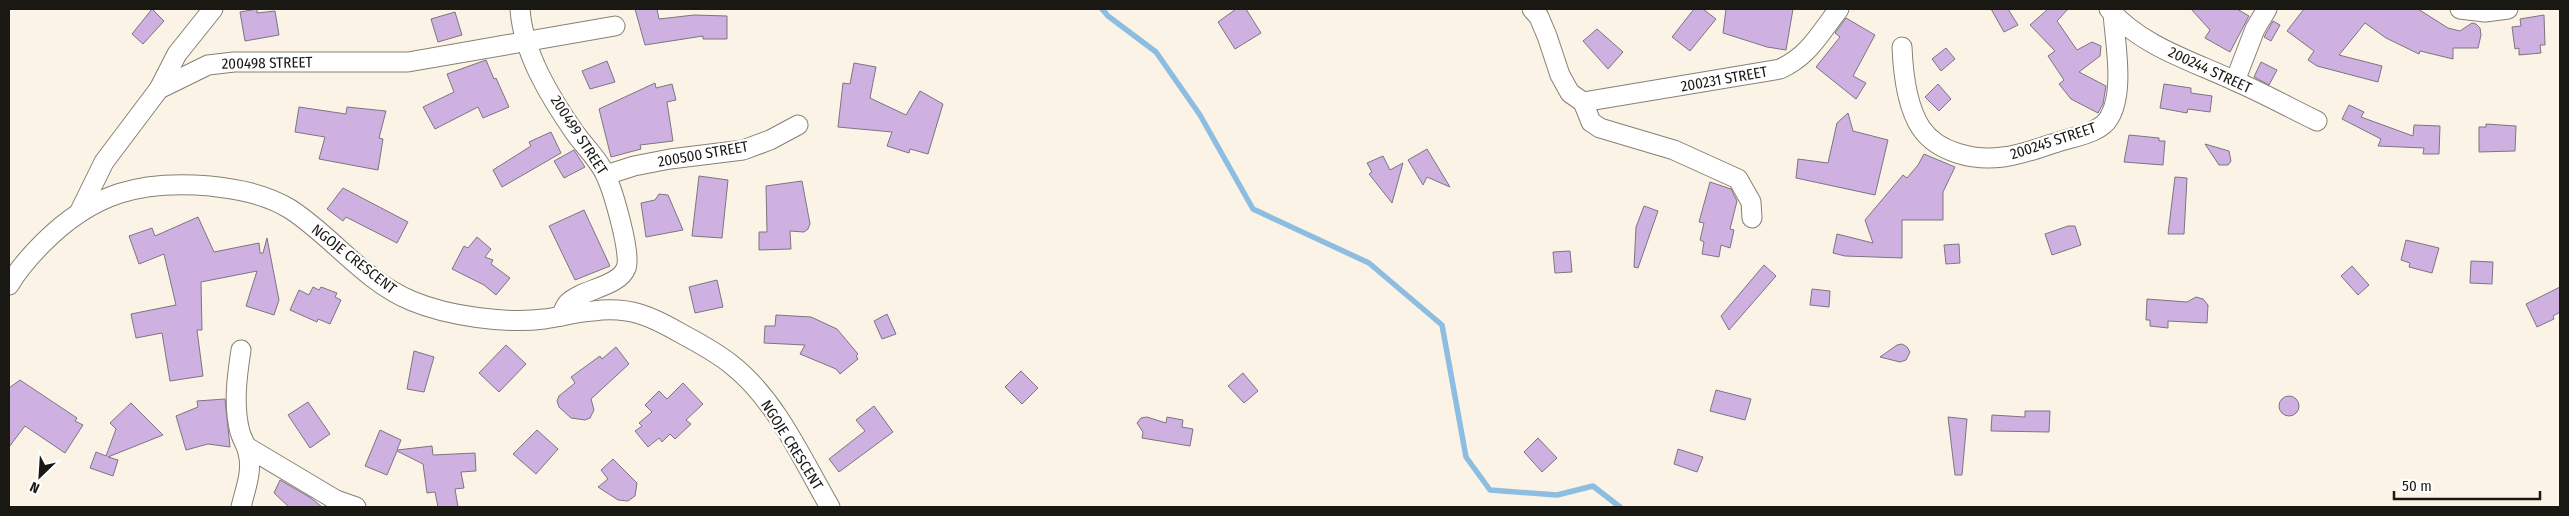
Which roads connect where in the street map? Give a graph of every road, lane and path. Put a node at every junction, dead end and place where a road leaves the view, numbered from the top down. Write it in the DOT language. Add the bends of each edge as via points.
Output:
graph roads {
  1 [pos="213,9"];
  2 [pos="520,9"];
  3 [pos="1532,9"];
  4 [pos="1838,9"];
  5 [pos="2267,9"];
  6 [pos="2460,9"];
  7 [pos="2508,9"];
  8 [pos="2111,11"];
  9 [pos="615,26"];
  10 [pos="525,40"];
  11 [pos="1902,47"];
  12 [pos="2235,81"];
  13 [pos="160,89"];
  14 [pos="1582,102"];
  15 [pos="2317,121"];
  16 [pos="798,125"];
  17 [pos="606,175"];
  18 [pos="80,211"];
  19 [pos="1752,218"];
  20 [pos="9,285"];
  21 [pos="561,316"];
  22 [pos="241,350"];
  23 [pos="247,447"];
  24 [pos="241,507"];
  25 [pos="356,507"];
  26 [pos="830,507"];
  1 -- 13 [label="street" via="177,54"];
  2 -- 10 [label="street, 200499 STREET"];
  3 -- 14 [label="street" via="1539,17 1560,75 1570,93"];
  4 -- 14 [label="street, 200231 STREET" via="1810,48 1796,62 1780,69"];
  5 -- 12 [label="street" via="2255,29"];
  6 -- 7 [label="street" via="2486,12"];
  8 -- 11 [label="street, 200245 STREET" via="2118,73 2116,105 2108,120 2094,130 2004,157 1963,155 1926,134 1906,88"];
  8 -- 12 [label="street, 200244 STREET" via="2135,32 2182,59"];
  9 -- 10 [label="street"];
  10 -- 13 [label="street, 200498 STREET" via="408,62 217,64 190,72"];
  10 -- 17 [label="street, 200499 STREET" via="558,105"];
  12 -- 15 [label="street, 200244 STREET"];
  13 -- 18 [label="street, 200498 STREET" via="104,162"];
  14 -- 19 [label="street" via="1591,122 1600,128 1674,150 1738,179 1751,202"];
  16 -- 17 [label="street, 200500 STREET" via="743,150 670,159"];
  17 -- 21 [label="street, 200499 STREET" via="623,231 627,268 619,278 576,297 567,304"];
  18 -- 20 [label="street, NGOJE CRESCENT" via="31,256"];
  18 -- 21 [label="street, NGOJE CRESCENT" via="124,191 156,186 194,185 260,195 291,210 380,282 414,302 475,318 516,321"];
  21 -- 26 [label="street, NGOJE CRESCENT" via="617,309 638,312 697,342 733,366 772,407"];
  22 -- 23 [label="street" via="236,386 240,432"];
  23 -- 24 [label="street" via="250,465"];
  23 -- 25 [label="street" via="336,500"];
}
